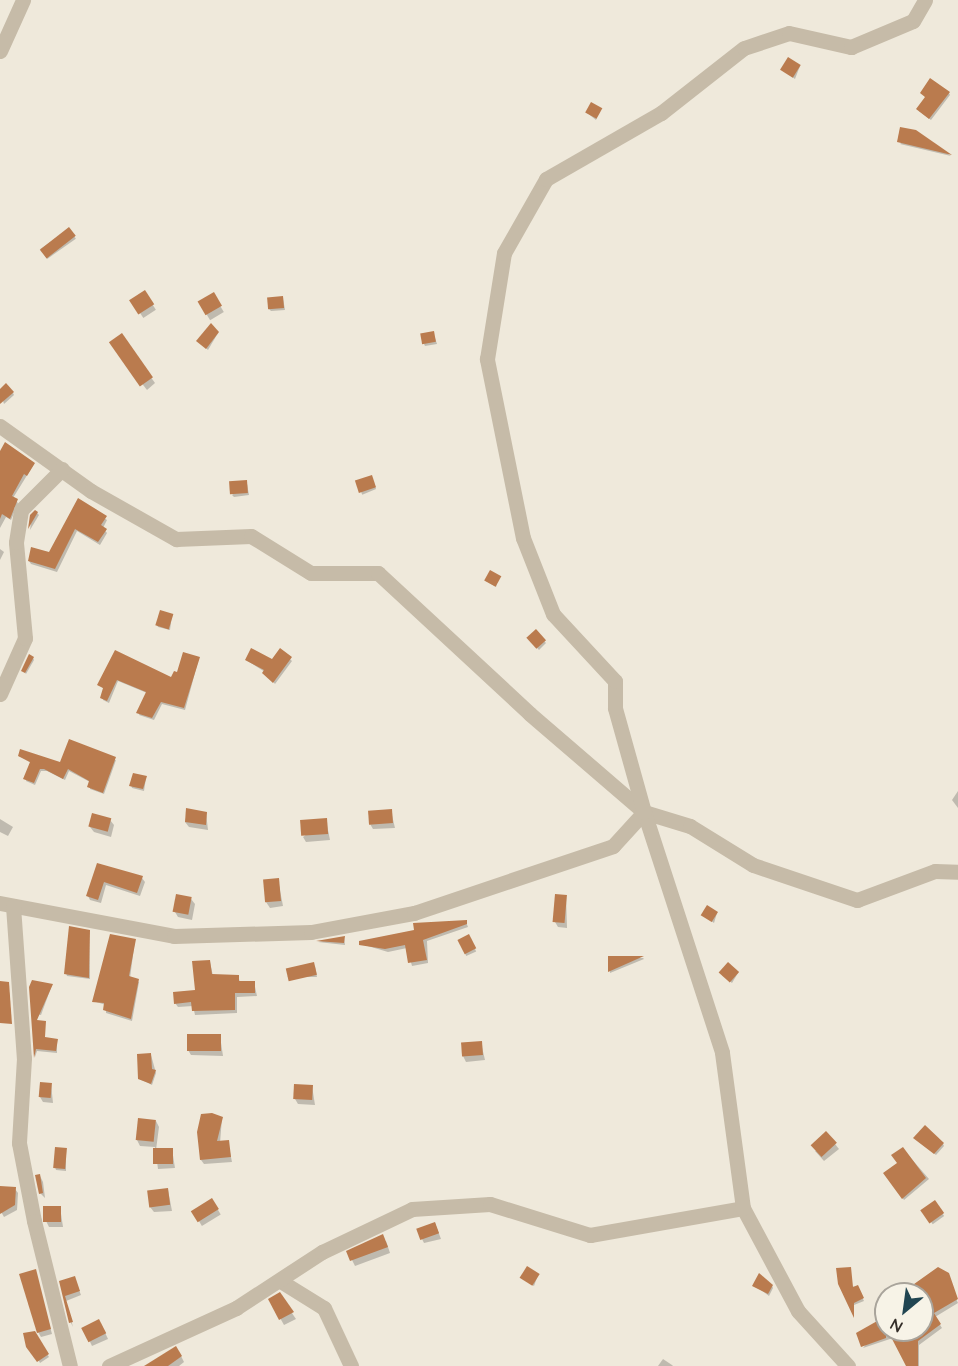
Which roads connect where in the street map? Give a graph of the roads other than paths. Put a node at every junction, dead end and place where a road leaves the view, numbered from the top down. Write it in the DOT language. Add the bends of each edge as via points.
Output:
graph roads {
  1 [pos="23,0"];
  2 [pos="925,0"];
  3 [pos="0,51"];
  4 [pos="0,426"];
  5 [pos="62,470"];
  6 [pos="0,694"];
  7 [pos="644,812"];
  8 [pos="958,872"];
  9 [pos="6,904"];
  10 [pos="743,1208"];
  11 [pos="282,1282"];
  12 [pos="70,1366"];
  13 [pos="108,1366"];
  14 [pos="351,1366"];
  15 [pos="848,1366"];
  1 -- 3 [label="street"];
  2 -- 7 [label="street" via="913,21 851,47 789,33 744,48 661,113 546,179 504,253 487,359 523,538 553,614 615,681 615,708"];
  4 -- 5 [label="street"];
  5 -- 6 [label="street" via="21,510 16,542 25,638"];
  5 -- 7 [label="street" via="176,539 251,536 311,573 378,573 530,714"];
  7 -- 8 [label="street" via="690,826 753,865 857,900 935,871"];
  7 -- 9 [label="street" via="613,846 414,913 311,932 174,936"];
  7 -- 10 [label="street" via="722,1052"];
  9 -- 12 [label="street" via="24,1058 19,1143"];
  10 -- 11 [label="street" via="590,1235 490,1204 412,1209 322,1252"];
  10 -- 15 [label="street" via="798,1311"];
  11 -- 13 [label="street" via="236,1308"];
  11 -- 14 [label="street" via="324,1308"];
}
